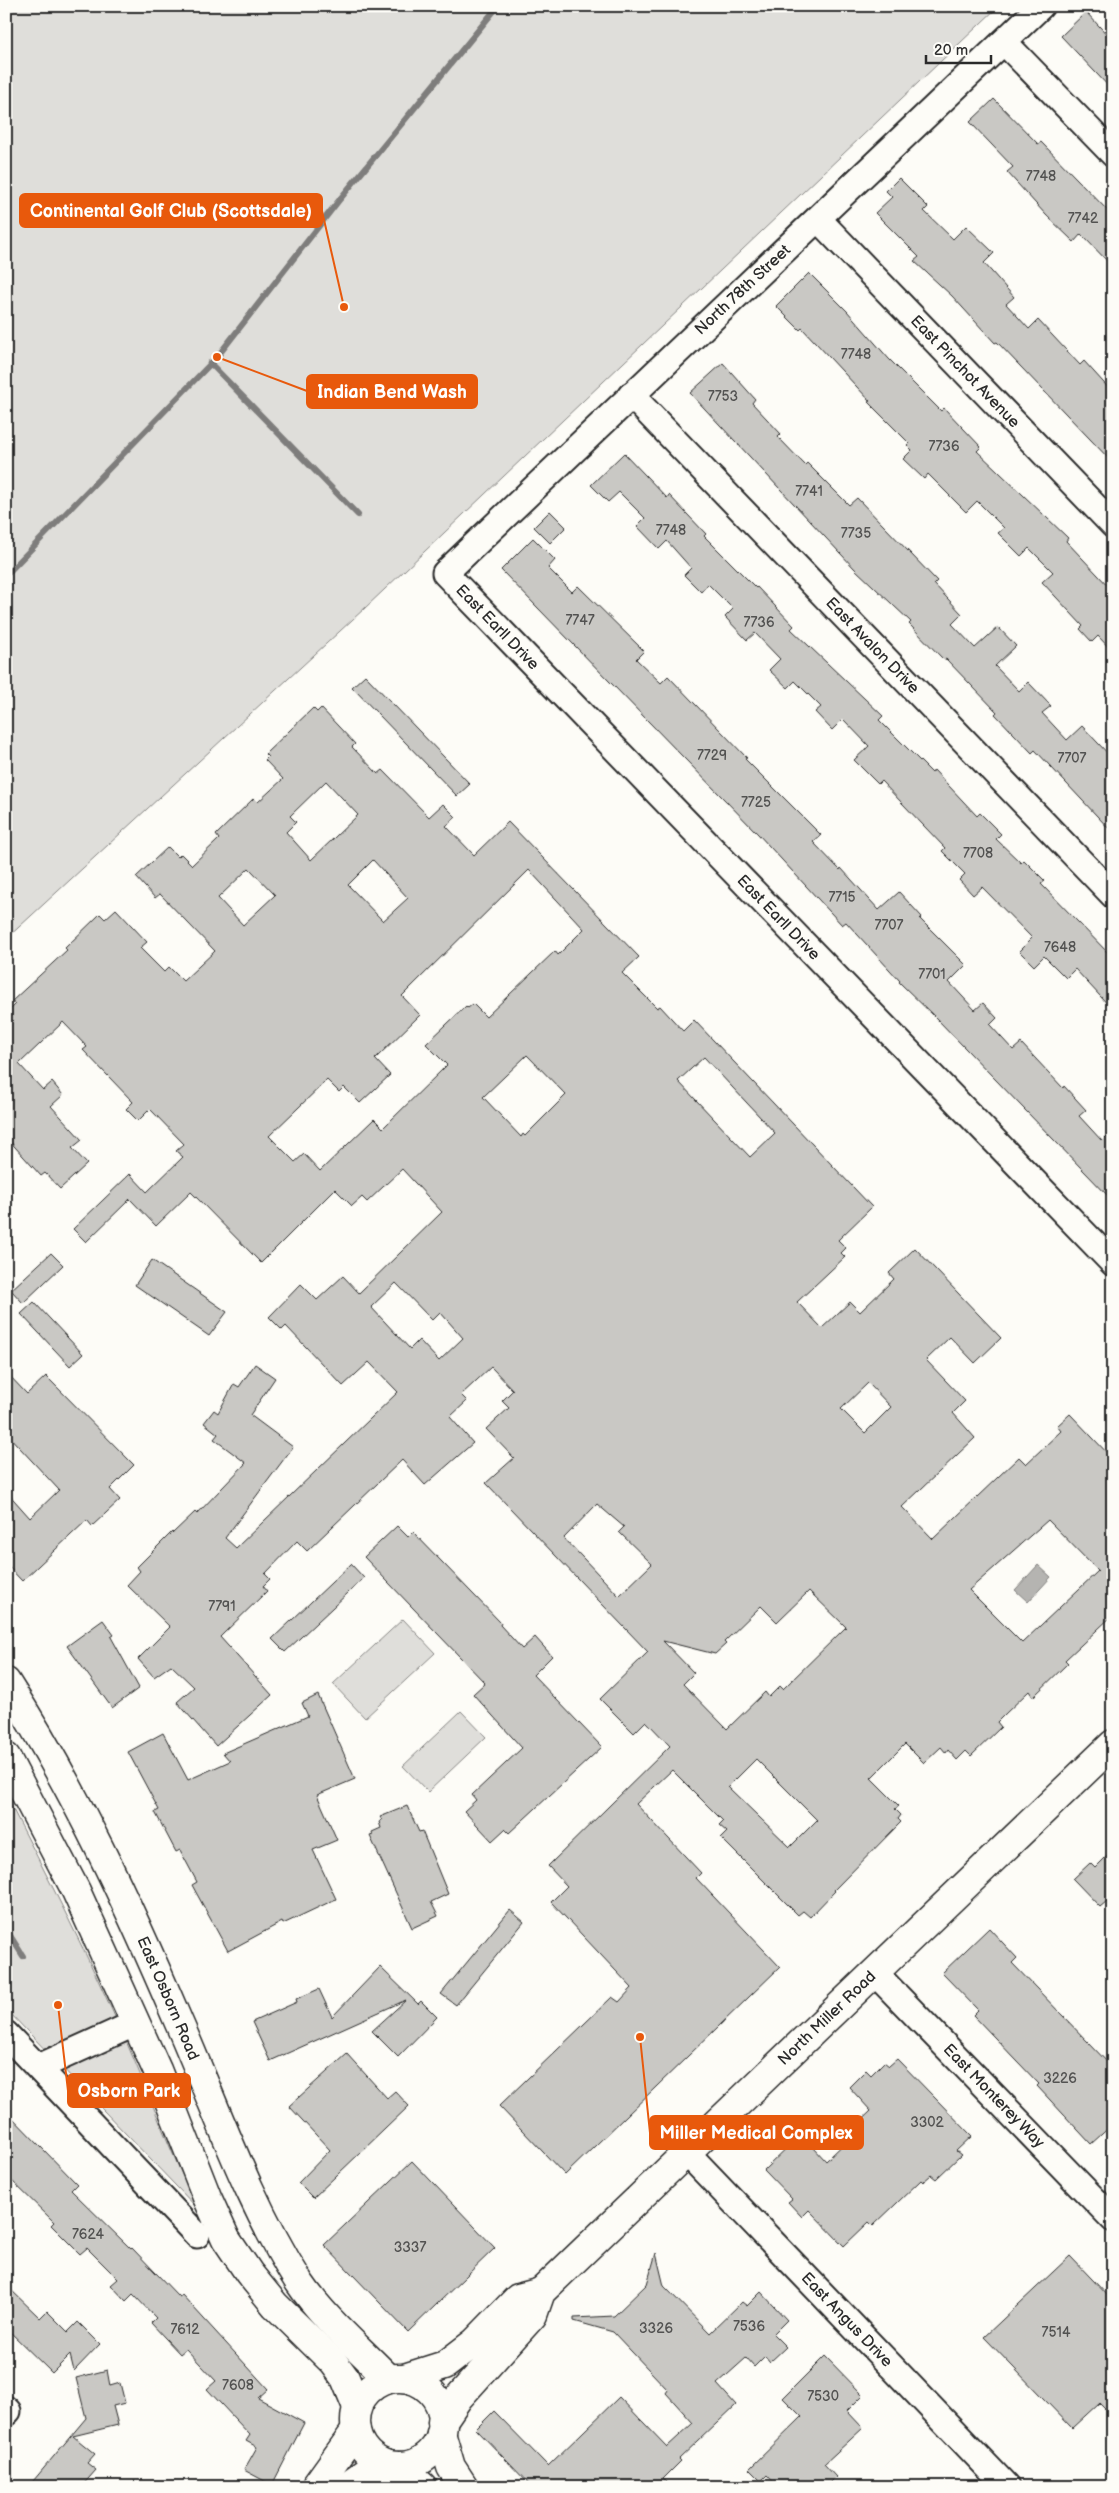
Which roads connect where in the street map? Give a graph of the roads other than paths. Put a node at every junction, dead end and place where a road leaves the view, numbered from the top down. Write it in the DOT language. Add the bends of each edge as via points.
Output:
graph roads {
  1 [pos="1041,6"];
  2 [pos="1004,42"];
  3 [pos="1113,154"];
  4 [pos="818,220"];
  5 [pos="632,394"];
  6 [pos="1113,525"];
  7 [pos="445,573"];
  8 [pos="1113,895"];
  9 [pos="1113,1263"];
  10 [pos="6,1682"];
  11 [pos="1113,1744"];
  12 [pos="6,1757"];
  13 [pos="875,1973"];
  14 [pos="136,2024"];
  15 [pos="6,2034"];
  16 [pos="39,2067"];
  17 [pos="687,2153"];
  18 [pos="1113,2219"];
  19 [pos="196,2235"];
  20 [pos="542,2292"];
  21 [pos="397,2379"];
  22 [pos="356,2418"];
  23 [pos="442,2427"];
  24 [pos="392,2465"];
  25 [pos="315,2487"];
  26 [pos="345,2487"];
  27 [pos="423,2487"];
  28 [pos="464,2487"];
  29 [pos="1007,2487"];
  1 -- 2 [label="street, North 78th Street"];
  2 -- 3 [label="street"];
  2 -- 4 [label="street, North 78th Street"];
  4 -- 5 [label="street, North 78th Street"];
  4 -- 6 [label="street, East Pinchot Avenue"];
  5 -- 7 [label="street, North 78th Street"];
  5 -- 8 [label="street, East Avalon Drive"];
  7 -- 9 [label="street, East Earll Drive"];
  10 -- 21 [label="main road, East Osborn Road" via="39,1733 92,1832 179,2022 243,2176 278,2245 320,2310"];
  11 -- 13 [label="main road, North Miller Road"];
  12 -- 14 [label="main road" via="72,1883"];
  13 -- 17 [label="main road, North Miller Road"];
  13 -- 18 [label="street, East Monterey Way"];
  14 -- 16 [label="street"];
  14 -- 22 [label="main road" via="226,2239 274,2305 345,2378"];
  15 -- 16 [label="street"];
  16 -- 19 [label="street"];
  17 -- 20 [label="main road, North Miller Road"];
  17 -- 29 [label="street, East Angus Drive"];
  20 -- 21 [label="main road, North Miller Road" via="518,2298 475,2342 445,2365"];
  20 -- 23 [label="main road, North Miller Road" via="533,2315 459,2396"];
  21 -- 22 [label="main road" via="375,2384 364,2394"];
  21 -- 23 [label="main road" via="418,2382 430,2392 439,2404"];
  22 -- 24 [label="main road" via="363,2448 373,2458"];
  22 -- 25 [label="main road"];
  23 -- 24 [label="main road" via="435,2447 426,2457 413,2464"];
  23 -- 28 [label="main road" via="451,2467"];
  24 -- 26 [label="main road" via="369,2470"];
  24 -- 27 [label="main road"];
}
